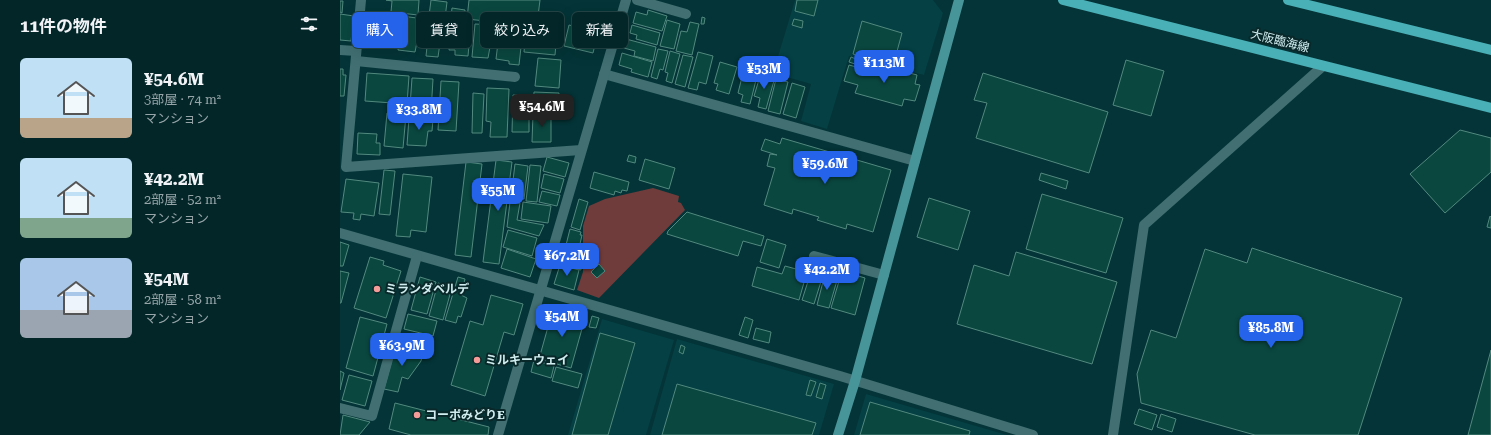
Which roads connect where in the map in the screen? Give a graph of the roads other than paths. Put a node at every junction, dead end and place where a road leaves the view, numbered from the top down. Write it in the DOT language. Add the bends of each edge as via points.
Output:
graph roads {
  1 [pos="361,0"];
  2 [pos="626,0"];
  3 [pos="637,0"];
  4 [pos="959,0"];
  5 [pos="1063,0"];
  6 [pos="1288,0"];
  7 [pos="686,14"];
  8 [pos="340,50"];
  9 [pos="1491,50"];
  10 [pos="356,56"];
  11 [pos="1323,66"];
  12 [pos="604,74"];
  13 [pos="515,77"];
  14 [pos="1491,108"];
  15 [pos="581,150"];
  16 [pos="915,161"];
  17 [pos="340,233"];
  18 [pos="417,256"];
  19 [pos="814,256"];
  20 [pos="884,275"];
  21 [pos="539,291"];
  22 [pos="855,381"];
  23 [pos="340,408"];
  24 [pos="498,435"];
  25 [pos="838,435"];
  26 [pos="1033,435"];
  27 [pos="1113,435"];
  1 -- 10 [label="street"];
  2 -- 12 [label="street"];
  3 -- 7 [label="street"];
  4 -- 16 [label="street"];
  5 -- 11 [label="main road, 大阪臨海線"];
  6 -- 9 [label="main road"];
  8 -- 10 [label="street"];
  10 -- 13 [label="street"];
  10 -- 15 [label="street" via="346,167"];
  11 -- 14 [label="main road, 大阪臨海線"];
  11 -- 27 [label="street" via="1144,225"];
  12 -- 15 [label="street"];
  12 -- 16 [label="street"];
  15 -- 21 [label="street"];
  16 -- 20 [label="street"];
  17 -- 18 [label="street"];
  18 -- 21 [label="street"];
  18 -- 23 [label="street" via="372,416"];
  19 -- 20 [label="street"];
  20 -- 22 [label="street"];
  21 -- 22 [label="street"];
  21 -- 24 [label="street"];
  22 -- 25 [label="street"];
  22 -- 26 [label="street"];
}
